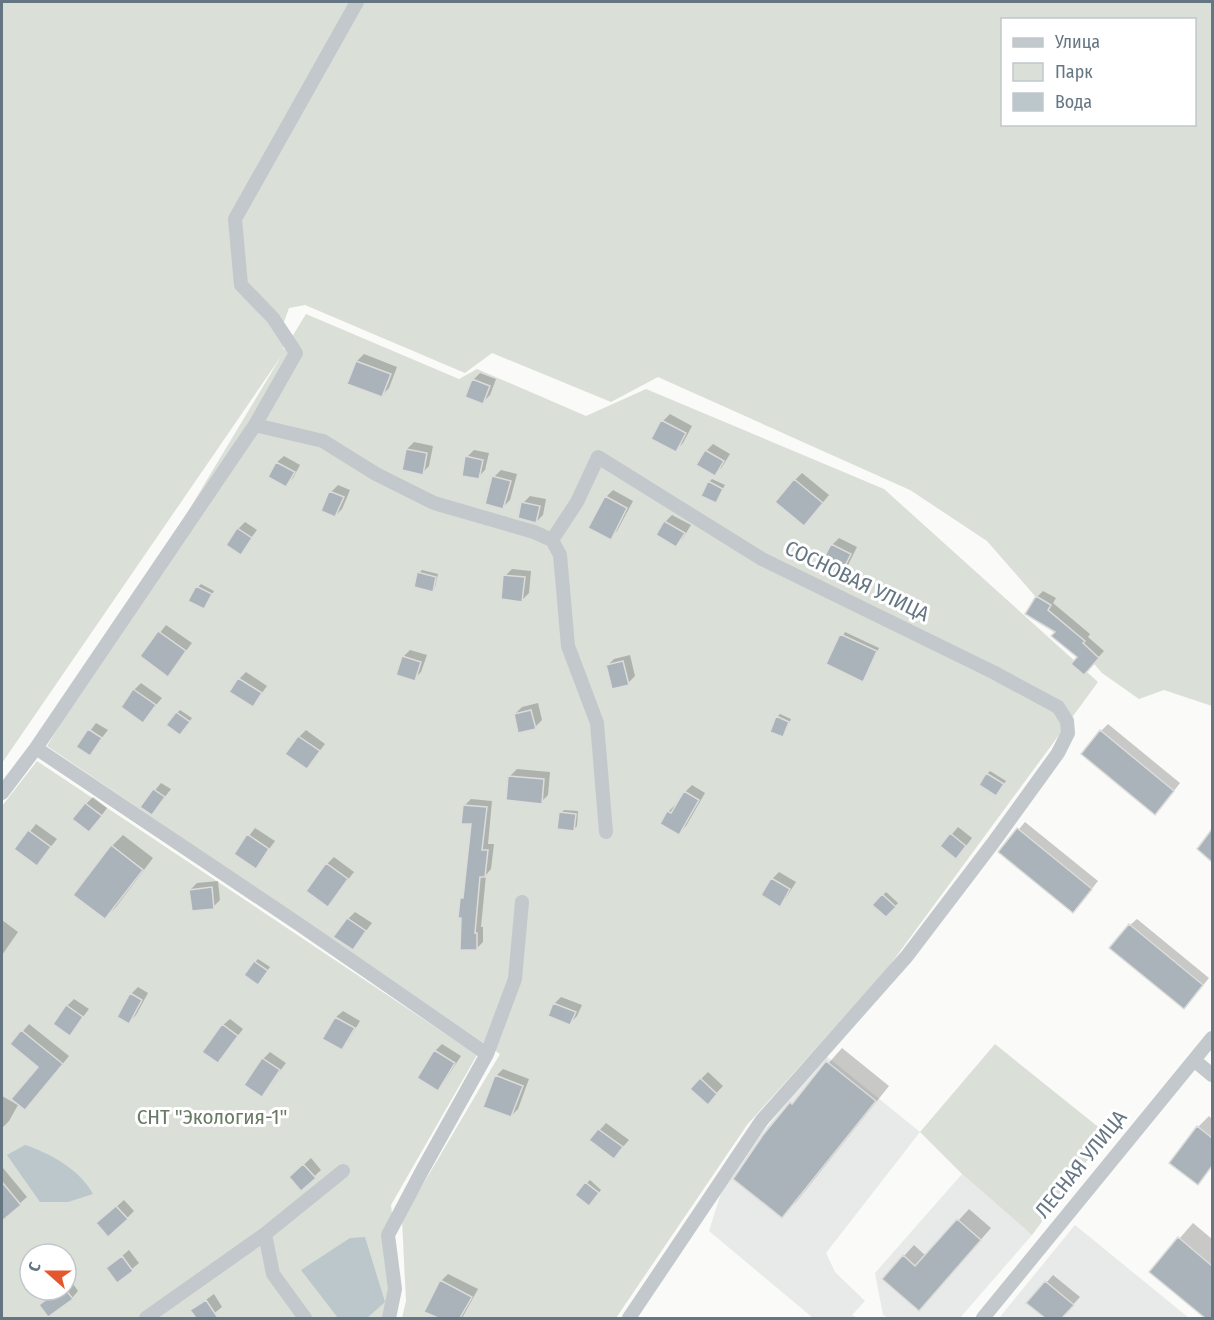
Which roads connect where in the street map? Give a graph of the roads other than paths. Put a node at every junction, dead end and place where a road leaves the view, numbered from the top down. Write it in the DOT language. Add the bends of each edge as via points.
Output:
graph roads {
  1 [pos="357,2"];
  2 [pos="255,425"];
  3 [pos="552,540"];
  4 [pos="36,748"];
  5 [pos="2,793"];
  6 [pos="606,832"];
  7 [pos="522,902"];
  8 [pos="1212,1038"];
  9 [pos="486,1054"];
  10 [pos="1194,1060"];
  11 [pos="1212,1075"];
  12 [pos="343,1171"];
  13 [pos="265,1234"];
  14 [pos="146,1318"];
  15 [pos="305,1318"];
  16 [pos="389,1318"];
  17 [pos="629,1318"];
  18 [pos="983,1318"];
  1 -- 2 [label="street" via="236,219 241,285 273,318 297,353"];
  2 -- 3 [label="street" via="323,441 434,503"];
  2 -- 4 [label="street"];
  3 -- 6 [label="street" via="560,555 568,646 597,723"];
  3 -- 17 [label="street, СОСНОВАЯ УЛИЦА" via="577,502 598,457 762,559 993,672 1058,707 1067,721 1068,733 1058,753 907,957 762,1120"];
  4 -- 5 [label="street"];
  4 -- 9 [label="street"];
  7 -- 9 [label="street" via="515,979"];
  8 -- 10 [label="street, ЛЕСНАЯ УЛИЦА"];
  9 -- 16 [label="street" via="388,1235 395,1289"];
  10 -- 11 [label="street"];
  10 -- 18 [label="street, ЛЕСНАЯ УЛИЦА"];
  12 -- 13 [label="street"];
  13 -- 14 [label="street"];
  13 -- 15 [label="street" via="273,1274"];
}
